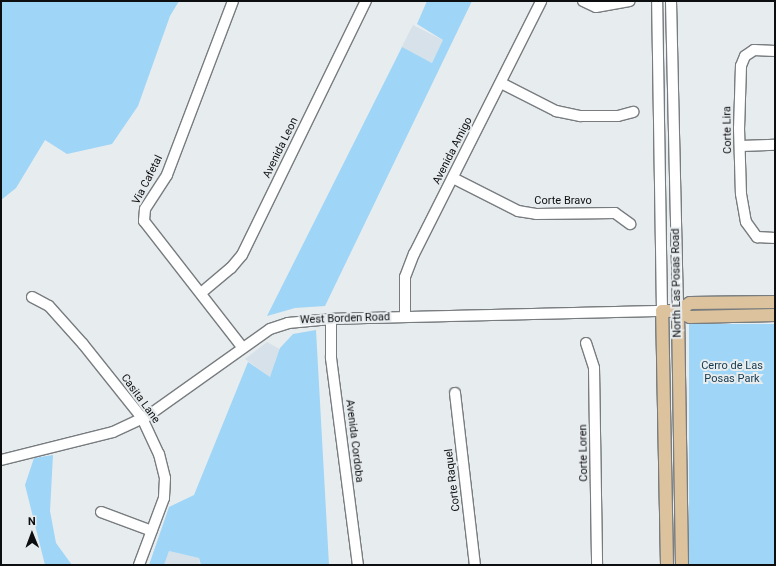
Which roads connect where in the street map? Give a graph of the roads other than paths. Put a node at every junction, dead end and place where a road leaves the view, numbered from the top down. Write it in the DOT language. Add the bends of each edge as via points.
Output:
graph roads {
  1 [pos="233,1"];
  2 [pos="366,1"];
  3 [pos="541,1"];
  4 [pos="583,1"];
  5 [pos="629,1"];
  6 [pos="657,1"];
  7 [pos="671,1"];
  8 [pos="775,51"];
  9 [pos="501,83"];
  10 [pos="633,112"];
  11 [pos="741,146"];
  12 [pos="775,146"];
  13 [pos="453,178"];
  14 [pos="630,224"];
  15 [pos="775,238"];
  16 [pos="201,292"];
  17 [pos="32,297"];
  18 [pos="775,302"];
  19 [pos="662,311"];
  20 [pos="678,311"];
  21 [pos="775,315"];
  22 [pos="405,317"];
  23 [pos="331,319"];
  24 [pos="586,343"];
  25 [pos="242,347"];
  26 [pos="455,393"];
  27 [pos="142,418"];
  28 [pos="1,460"];
  29 [pos="102,512"];
  30 [pos="152,531"];
  31 [pos="139,565"];
  32 [pos="358,565"];
  33 [pos="475,565"];
  34 [pos="597,565"];
  35 [pos="667,565"];
  36 [pos="682,565"];
  1 -- 16 [label="street, Via Cafetal" via="167,175 145,209 144,221"];
  2 -- 16 [label="street, Avenida Leon" via="242,255 231,268"];
  3 -- 9 [label="street, Avenida Amigo"];
  4 -- 5 [label="street" via="596,7"];
  6 -- 19 [label="street, North Las Posas Road"];
  7 -- 20 [label="street, North Las Posas Road"];
  8 -- 11 [label="street, Corte Lira" via="754,50 745,56 741,66"];
  9 -- 10 [label="street" via="562,112 580,116 618,116"];
  9 -- 13 [label="street, Avenida Amigo"];
  11 -- 12 [label="street"];
  11 -- 15 [label="street, Corte Lira" via="742,194 746,222 757,237"];
  13 -- 14 [label="street, Corte Bravo" via="518,211 536,214 615,213"];
  13 -- 22 [label="street, Avenida Amigo" via="405,277"];
  16 -- 25 [label="street, Via Cafetal"];
  17 -- 27 [label="street, Casita Lane" via="50,306"];
  18 -- 20 [label="main road, West Borden Road" via="690,303"];
  19 -- 20 [label="main road, West Borden Road"];
  19 -- 22 [label="street, West Borden Road"];
  19 -- 35 [label="main road, North Las Posas Road"];
  20 -- 21 [label="main road, West Borden Road" via="690,317"];
  20 -- 36 [label="main road, North Las Posas Road"];
  22 -- 23 [label="street, West Borden Road"];
  23 -- 25 [label="street, West Borden Road" via="288,323 270,329"];
  23 -- 32 [label="street, Avenida Cordoba" via="331,358"];
  24 -- 34 [label="street, Corte Loren" via="594,368"];
  25 -- 27 [label="street, West Borden Road"];
  26 -- 33 [label="street, Corte Raquel"];
  27 -- 28 [label="street, West Borden Road" via="113,432"];
  27 -- 30 [label="street, Casita Lane" via="159,454 165,478 164,498"];
  29 -- 30 [label="street"];
  30 -- 31 [label="street, Casita Lane"];
}
